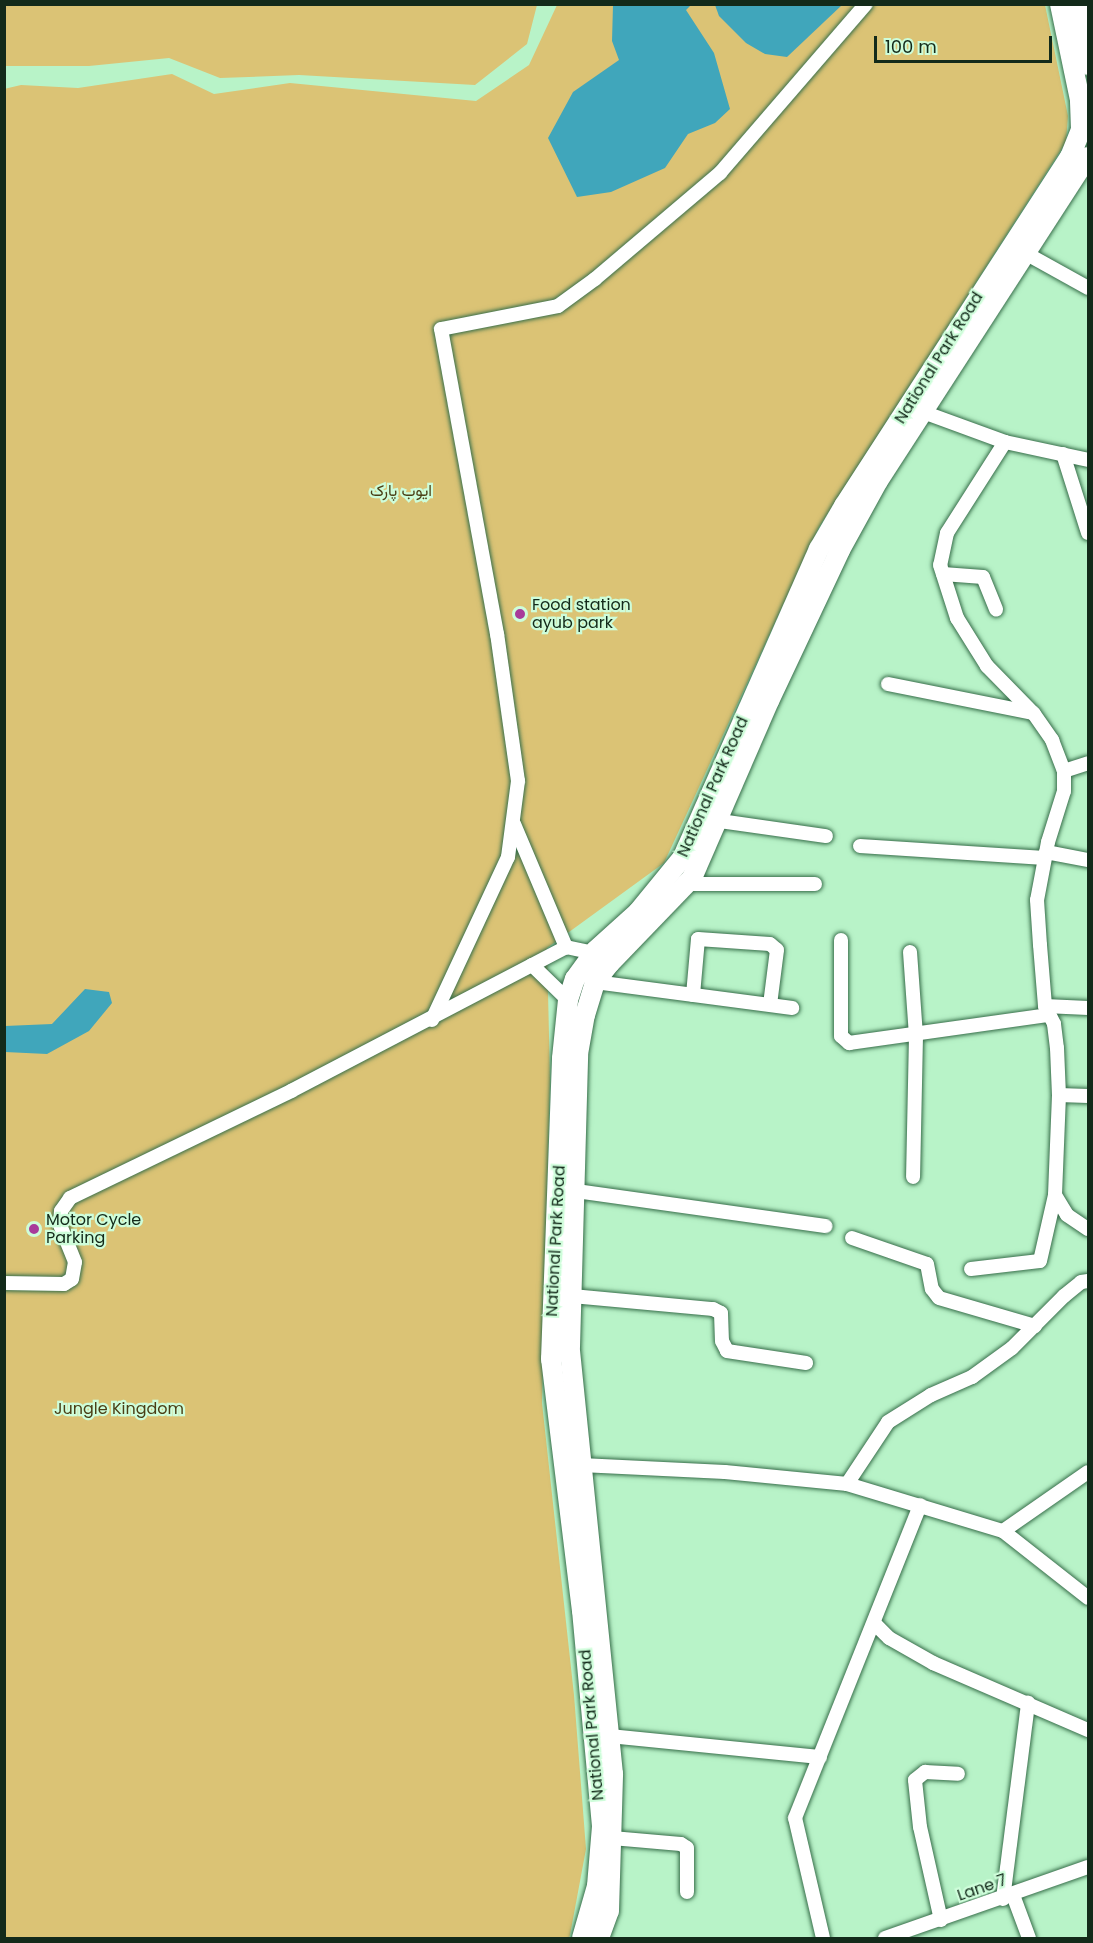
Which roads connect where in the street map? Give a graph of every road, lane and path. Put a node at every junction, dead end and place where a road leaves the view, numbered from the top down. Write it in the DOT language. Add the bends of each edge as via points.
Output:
graph roads {
  1 [pos="866,4"];
  2 [pos="1060,4"];
  3 [pos="1077,4"];
  4 [pos="1089,65"];
  5 [pos="1089,157"];
  6 [pos="1026,254"];
  7 [pos="1004,273"];
  8 [pos="1089,288"];
  9 [pos="923,412"];
  10 [pos="1005,442"];
  11 [pos="1063,454"];
  12 [pos="1089,460"];
  13 [pos="1089,533"];
  14 [pos="818,573"];
  15 [pos="943,574"];
  16 [pos="996,609"];
  17 [pos="888,684"];
  18 [pos="1033,713"];
  19 [pos="1089,763"];
  20 [pos="1064,771"];
  21 [pos="720,821"];
  22 [pos="514,824"];
  23 [pos="826,836"];
  24 [pos="860,846"];
  25 [pos="1046,855"];
  26 [pos="1089,860"];
  27 [pos="688,884"];
  28 [pos="815,884"];
  29 [pos="841,940"];
  30 [pos="566,947"];
  31 [pos="910,952"];
  32 [pos="603,957"];
  33 [pos="532,965"];
  34 [pos="595,982"];
  35 [pos="446,994"];
  36 [pos="693,995"];
  37 [pos="568,1000"];
  38 [pos="460,1005"];
  39 [pos="770,1005"];
  40 [pos="792,1008"];
  41 [pos="1089,1008"];
  42 [pos="1047,1011"];
  43 [pos="432,1020"];
  44 [pos="916,1036"];
  45 [pos="1059,1095"];
  46 [pos="1089,1096"];
  47 [pos="913,1177"];
  48 [pos="576,1191"];
  49 [pos="1054,1196"];
  50 [pos="826,1226"];
  51 [pos="1089,1229"];
  52 [pos="852,1238"];
  53 [pos="971,1269"];
  54 [pos="1089,1281"];
  55 [pos="6,1284"];
  56 [pos="572,1296"];
  57 [pos="1035,1326"];
  58 [pos="806,1363"];
  59 [pos="581,1465"];
  60 [pos="1089,1472"];
  61 [pos="847,1484"];
  62 [pos="920,1504"];
  63 [pos="1003,1531"];
  64 [pos="1089,1598"];
  65 [pos="875,1624"];
  66 [pos="1028,1703"];
  67 [pos="1089,1730"];
  68 [pos="609,1736"];
  69 [pos="820,1757"];
  70 [pos="958,1774"];
  71 [pos="606,1808"];
  72 [pos="612,1838"];
  73 [pos="1089,1867"];
  74 [pos="687,1892"];
  75 [pos="1008,1897"];
  76 [pos="941,1920"];
  77 [pos="912,1934"];
  78 [pos="582,1938"];
  79 [pos="599,1938"];
  80 [pos="823,1938"];
  81 [pos="885,1938"];
  82 [pos="1029,1938"];
  1 -- 22 [label="street" via="720,172 595,279 558,306 441,329 518,781"];
  2 -- 7 [label="main road, National Park Road" via="1080,100 1081,130"];
  3 -- 4 [label="main road"];
  5 -- 6 [label="main road, National Park Road"];
  6 -- 7 [label="main road, National Park Road"];
  6 -- 8 [label="street"];
  7 -- 9 [label="main road, National Park Road"];
  7 -- 14 [label="main road, National Park Road" via="844,506"];
  9 -- 10 [label="street"];
  9 -- 14 [label="main road, National Park Road"];
  10 -- 11 [label="street"];
  10 -- 15 [label="street" via="947,533 940,565"];
  11 -- 12 [label="street"];
  11 -- 13 [label="street"];
  14 -- 21 [label="main road, National Park Road"];
  14 -- 32 [label="main road, National Park Road" via="683,857"];
  15 -- 16 [label="street" via="983,577"];
  15 -- 18 [label="street" via="957,618 987,666"];
  17 -- 18 [label="street"];
  18 -- 20 [label="street" via="1053,740"];
  19 -- 20 [label="street"];
  20 -- 25 [label="street" via="1064,791"];
  21 -- 23 [label="street"];
  21 -- 27 [label="main road, National Park Road"];
  22 -- 30 [label="street"];
  22 -- 35 [label="street" via="508,856"];
  24 -- 25 [label="street"];
  25 -- 26 [label="street"];
  25 -- 42 [label="street" via="1037,900"];
  27 -- 28 [label="street"];
  27 -- 32 [label="main road, National Park Road"];
  29 -- 44 [label="street" via="844,1041"];
  30 -- 32 [label="street"];
  30 -- 33 [label="street"];
  31 -- 44 [label="street"];
  32 -- 34 [label="main road, National Park Road"];
  32 -- 37 [label="main road, National Park Road" via="575,979"];
  33 -- 37 [label="street"];
  33 -- 38 [label="street"];
  34 -- 36 [label="street"];
  34 -- 48 [label="main road, National Park Road" via="578,1054"];
  35 -- 38 [label="street"];
  35 -- 43 [label="street"];
  36 -- 39 [label="street"];
  36 -- 39 [label="street" via="698,939 770,944 777,950"];
  37 -- 71 [label="main road, National Park Road" via="562,1058 551,1359"];
  38 -- 43 [label="street"];
  39 -- 40 [label="street"];
  41 -- 42 [label="street"];
  42 -- 44 [label="street"];
  42 -- 45 [label="street" via="1057,1048"];
  43 -- 55 [label="street" via="70,1198 61,1211 60,1225 75,1262 72,1279 64,1284"];
  44 -- 47 [label="street"];
  45 -- 46 [label="street"];
  45 -- 49 [label="street"];
  48 -- 50 [label="street"];
  48 -- 56 [label="main road, National Park Road"];
  49 -- 51 [label="street" via="1067,1215"];
  49 -- 53 [label="street" via="1040,1261"];
  52 -- 57 [label="street" via="927,1264 932,1289 939,1298"];
  54 -- 57 [label="street" via="1081,1282 1064,1296"];
  56 -- 58 [label="street" via="713,1309 721,1312 722,1341 727,1351"];
  56 -- 59 [label="main road, National Park Road" via="570,1347"];
  57 -- 61 [label="street" via="972,1377 931,1395 888,1422"];
  59 -- 61 [label="street" via="725,1472"];
  59 -- 68 [label="main road, National Park Road"];
  60 -- 63 [label="street"];
  61 -- 62 [label="street"];
  62 -- 63 [label="street"];
  62 -- 65 [label="street"];
  63 -- 64 [label="street"];
  65 -- 66 [label="street" via="889,1638 933,1663"];
  65 -- 69 [label="street"];
  66 -- 67 [label="street"];
  66 -- 75 [label="street"];
  68 -- 69 [label="street"];
  68 -- 71 [label="main road, National Park Road"];
  69 -- 80 [label="street" via="795,1818"];
  70 -- 76 [label="street" via="925,1772 915,1780 920,1827"];
  71 -- 72 [label="main road, National Park Road"];
  71 -- 78 [label="main road, National Park Road" via="597,1886"];
  72 -- 74 [label="street" via="681,1844 687,1848"];
  72 -- 79 [label="main road, National Park Road" via="609,1911"];
  73 -- 75 [label="street, Lane 7"];
  75 -- 76 [label="street, Lane 7"];
  75 -- 82 [label="street"];
  76 -- 77 [label="street, Lane 7"];
  77 -- 81 [label="street, Lane 7"];
}
